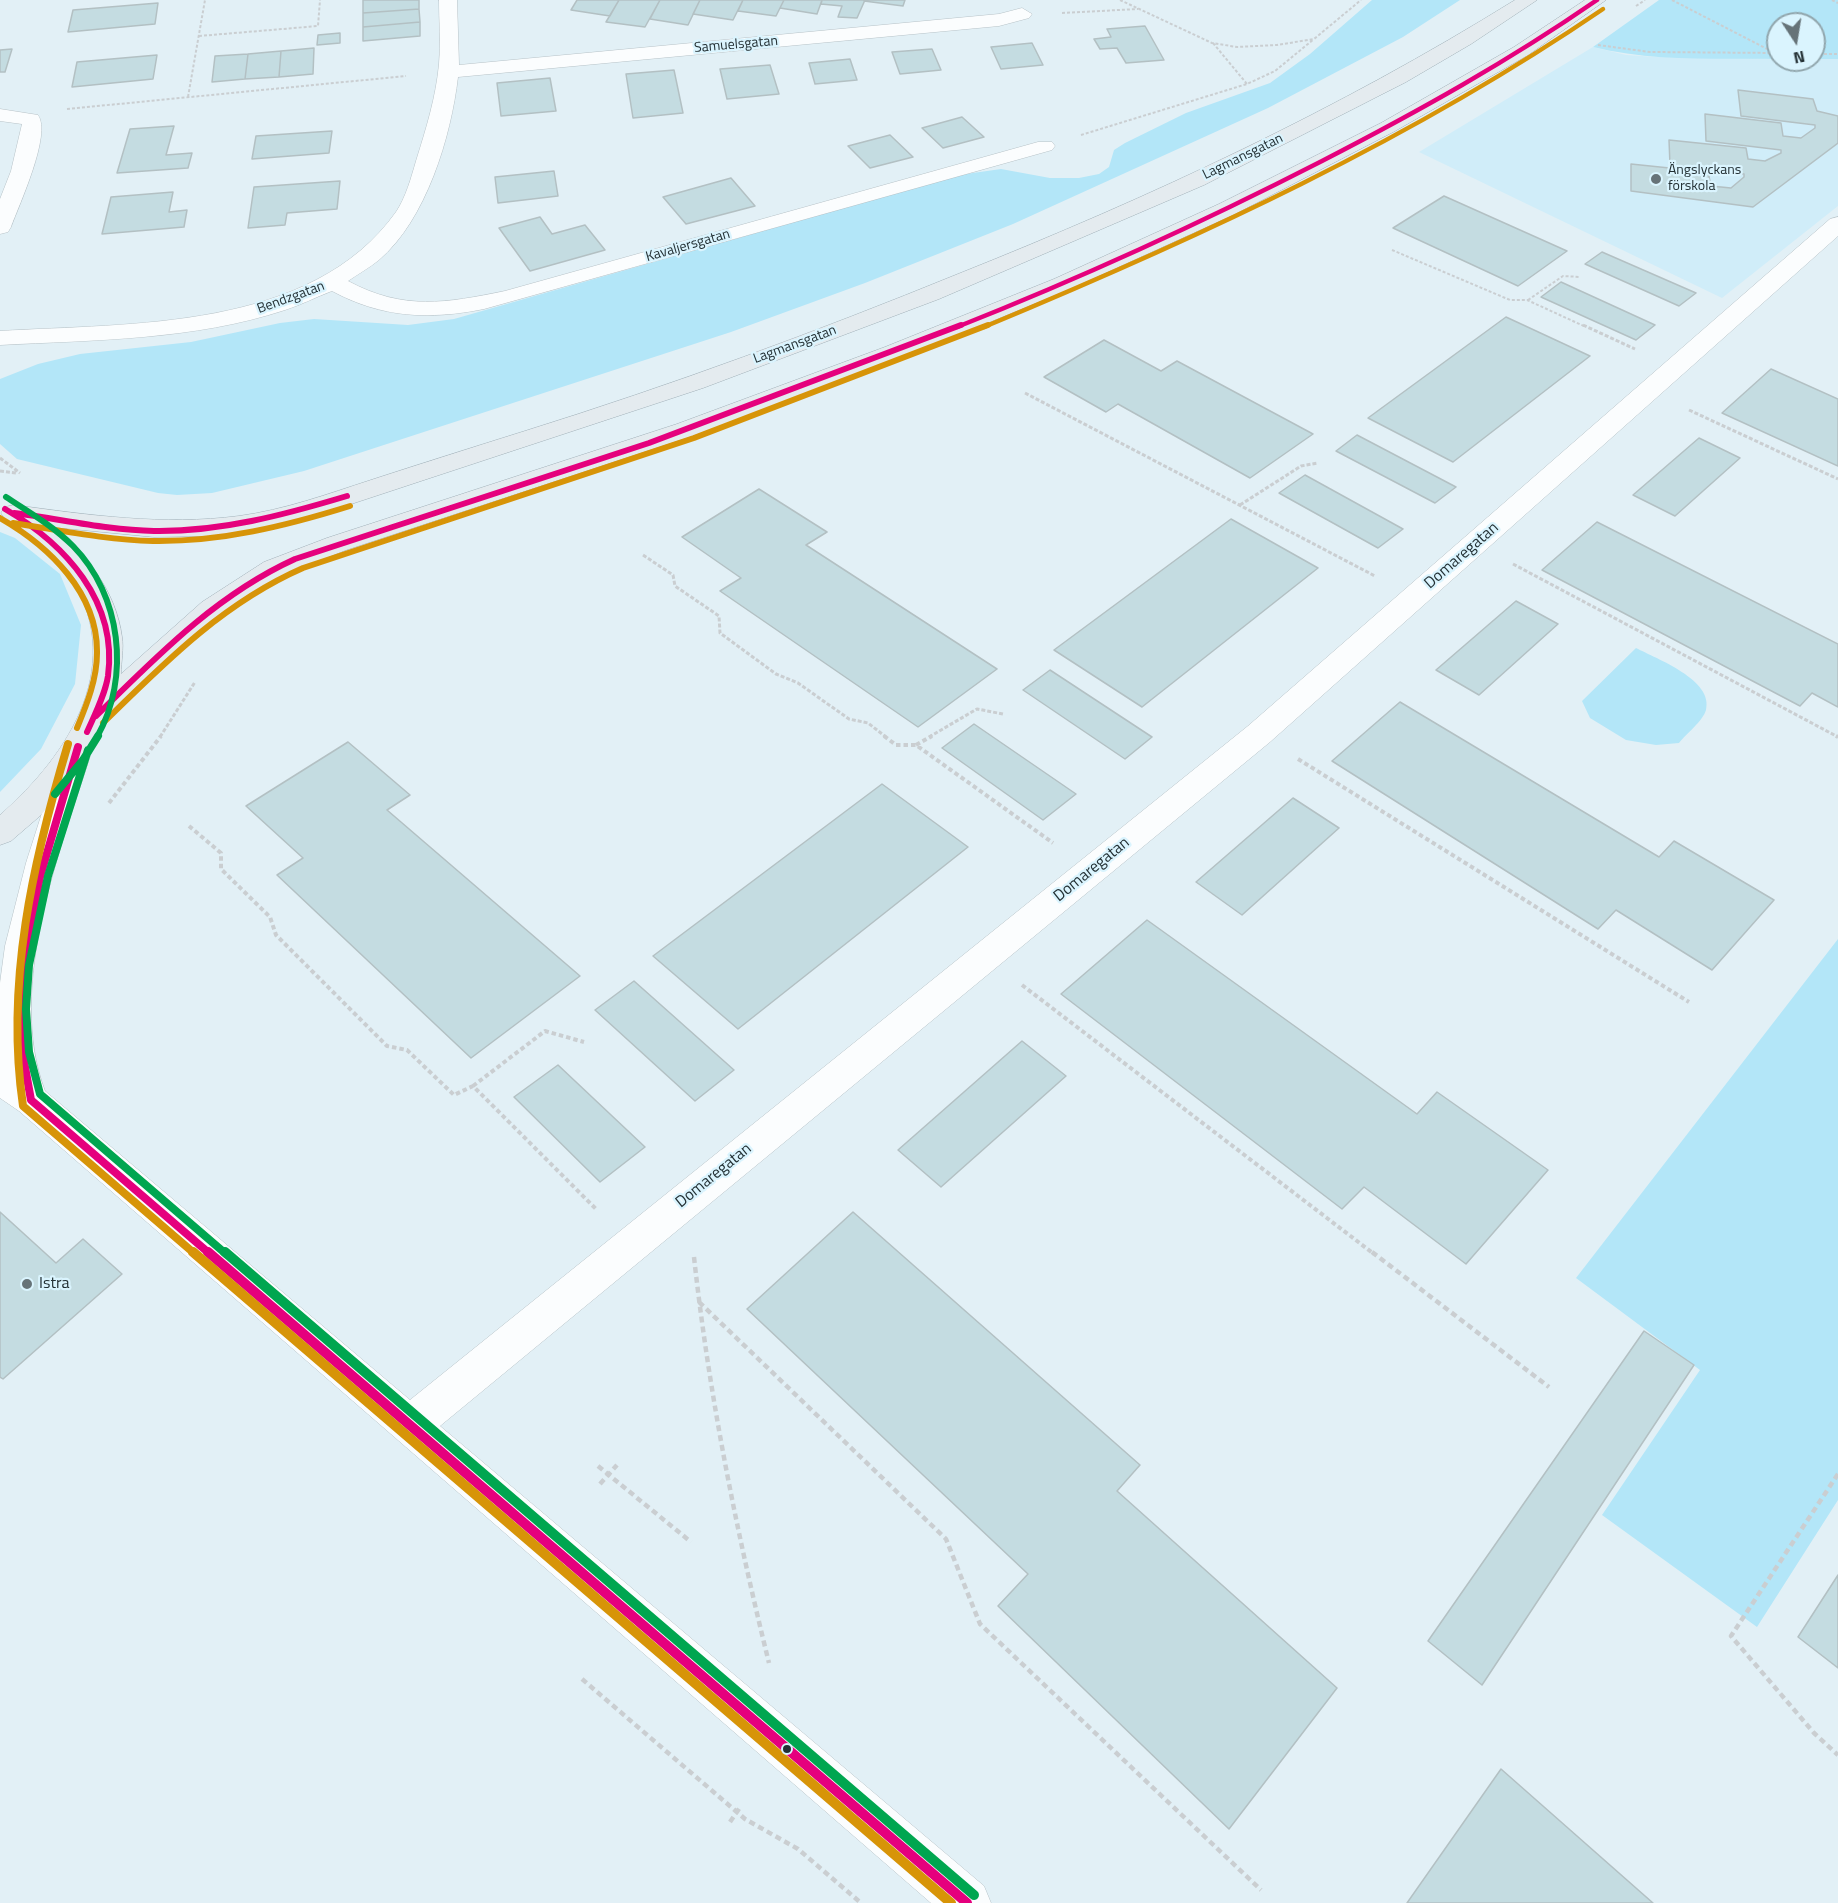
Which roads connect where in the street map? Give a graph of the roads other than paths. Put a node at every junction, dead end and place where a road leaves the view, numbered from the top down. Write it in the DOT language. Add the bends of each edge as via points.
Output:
graph roads {
  1 [pos="448,0"];
  2 [pos="1528,0"];
  3 [pos="1597,0"];
  4 [pos="1022,14"];
  5 [pos="448,72"];
  6 [pos="0,116"];
  7 [pos="1045,146"];
  8 [pos="1838,224"];
  9 [pos="0,227"];
  10 [pos="332,282"];
  11 [pos="0,338"];
  12 [pos="7,509"];
  13 [pos="96,716"];
  14 [pos="78,747"];
  15 [pos="0,833"];
  16 [pos="15,1090"];
  17 [pos="410,1425"];
  18 [pos="967,1903"];
  1 -- 5 [label="street, Bendzgatan"];
  2 -- 12 [label="main road, Lagmansgatan" via="1356,101 1073,236 875,316 587,420 320,505 240,524 154,531"];
  3 -- 13 [label="main road" via="1484,73 1345,150 1085,273 853,369 722,417 331,547 260,576 202,616"];
  4 -- 5 [label="street, Samuelsgatan" via="988,21"];
  5 -- 10 [label="street, Bendzgatan" via="436,129 416,194 405,215 376,251"];
  6 -- 9 [label="street" via="25,117 32,124"];
  7 -- 10 [label="street, Kavaljersgatan" via="509,297 457,308 409,311 378,306"];
  8 -- 17 [label="street, Domaregatan" via="1259,734"];
  10 -- 11 [label="street, Bendzgatan" via="297,299 214,320"];
  12 -- 13 [label="main road" via="77,564 101,606 110,654"];
  13 -- 14 [label="main road"];
  14 -- 15 [label="main road" via="50,784"];
  14 -- 16 [label="street" via="41,866 22,946 15,1022 20,1065"];
  16 -- 17 [label="street"];
  17 -- 18 [label="street"];
}
